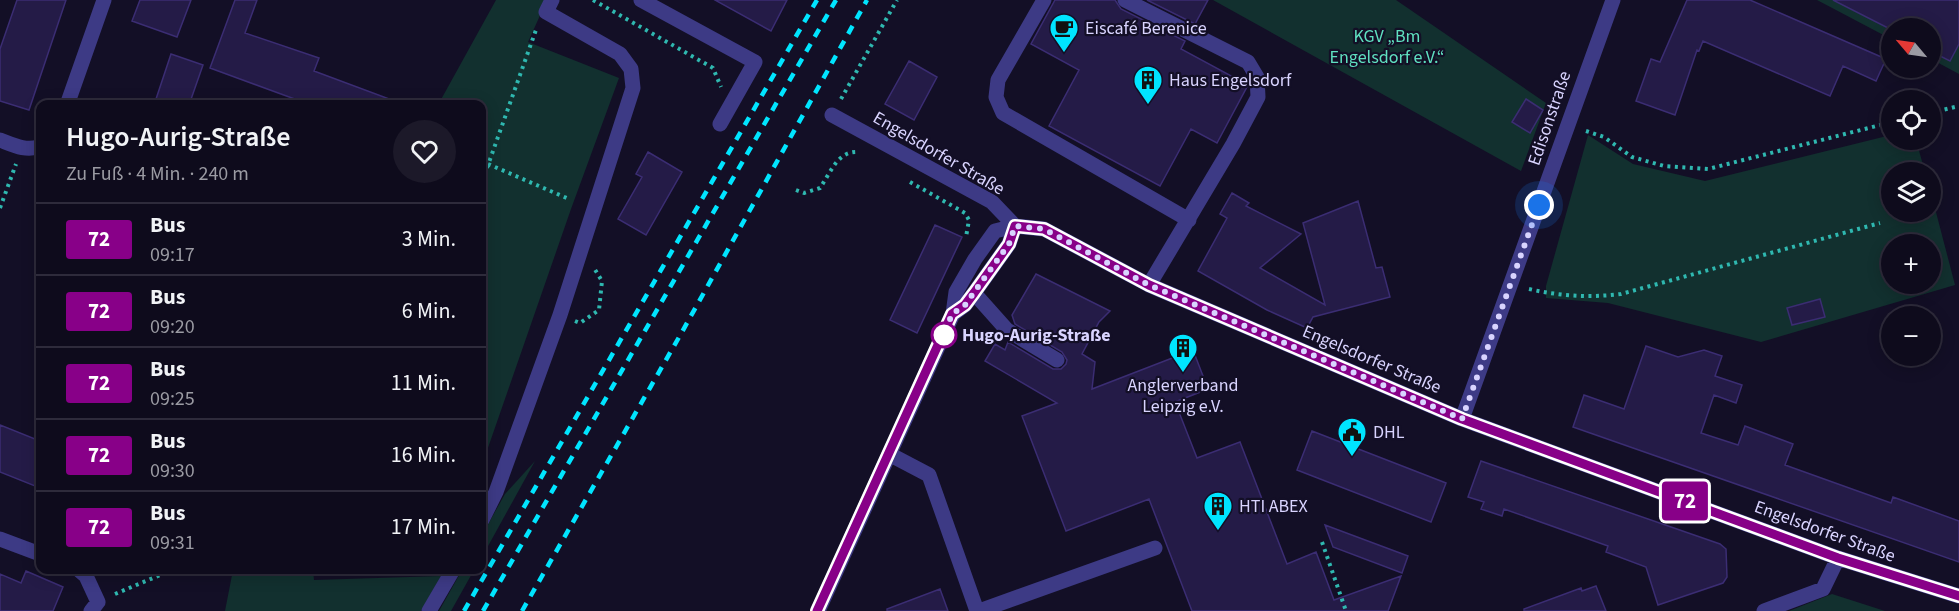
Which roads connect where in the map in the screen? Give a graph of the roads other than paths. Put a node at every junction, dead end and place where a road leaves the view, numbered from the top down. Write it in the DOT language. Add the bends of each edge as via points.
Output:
graph roads {
  1 [pos="104,0"];
  2 [pos="641,0"];
  3 [pos="1044,0"];
  4 [pos="1125,0"];
  5 [pos="1613,0"];
  6 [pos="549,6"];
  7 [pos="69,100"];
  8 [pos="832,115"];
  9 [pos="720,124"];
  10 [pos="0,140"];
  11 [pos="35,148"];
  12 [pos="1189,219"];
  13 [pos="1015,226"];
  14 [pos="1149,285"];
  15 [pos="974,293"];
  16 [pos="952,314"];
  17 [pos="1057,360"];
  18 [pos="1462,419"];
  19 [pos="889,454"];
  20 [pos="486,511"];
  21 [pos="0,539"];
  22 [pos="1155,548"];
  23 [pos="36,552"];
  24 [pos="1838,558"];
  25 [pos="84,574"];
  26 [pos="451,574"];
  27 [pos="1959,596"];
  28 [pos="95,606"];
  29 [pos="429,611"];
  30 [pos="818,611"];
  31 [pos="978,611"];
  32 [pos="1764,611"];
  1 -- 7 [label="street"];
  2 -- 9 [label="street" via="755,62"];
  3 -- 12 [label="street" via="998,80 996,97 1003,113"];
  4 -- 12 [label="street" via="1248,62 1257,77 1258,97"];
  5 -- 18 [label="street, Edisonstraße"];
  6 -- 20 [label="street" via="620,54 631,69 633,88 560,315"];
  8 -- 13 [label="street, Engelsdorfer Straße" via="992,202"];
  10 -- 11 [label="street"];
  12 -- 14 [label="street"];
  13 -- 14 [label="street, Engelsdorfer Straße" via="1044,229"];
  13 -- 15 [label="street" via="1009,244"];
  13 -- 16 [label="street" via="995,231 987,241 956,292"];
  14 -- 18 [label="street, Engelsdorfer Straße"];
  15 -- 16 [label="street"];
  15 -- 17 [label="street" via="1006,330"];
  16 -- 19 [label="street"];
  18 -- 24 [label="street, Engelsdorfer Straße"];
  19 -- 30 [label="street"];
  19 -- 31 [label="street" via="930,475"];
  21 -- 23 [label="street"];
  22 -- 31 [label="street"];
  24 -- 27 [label="street, Engelsdorfer Straße"];
  24 -- 32 [label="street" via="1823,589"];
  25 -- 28 [label="street"];
  26 -- 29 [label="street"];
}
